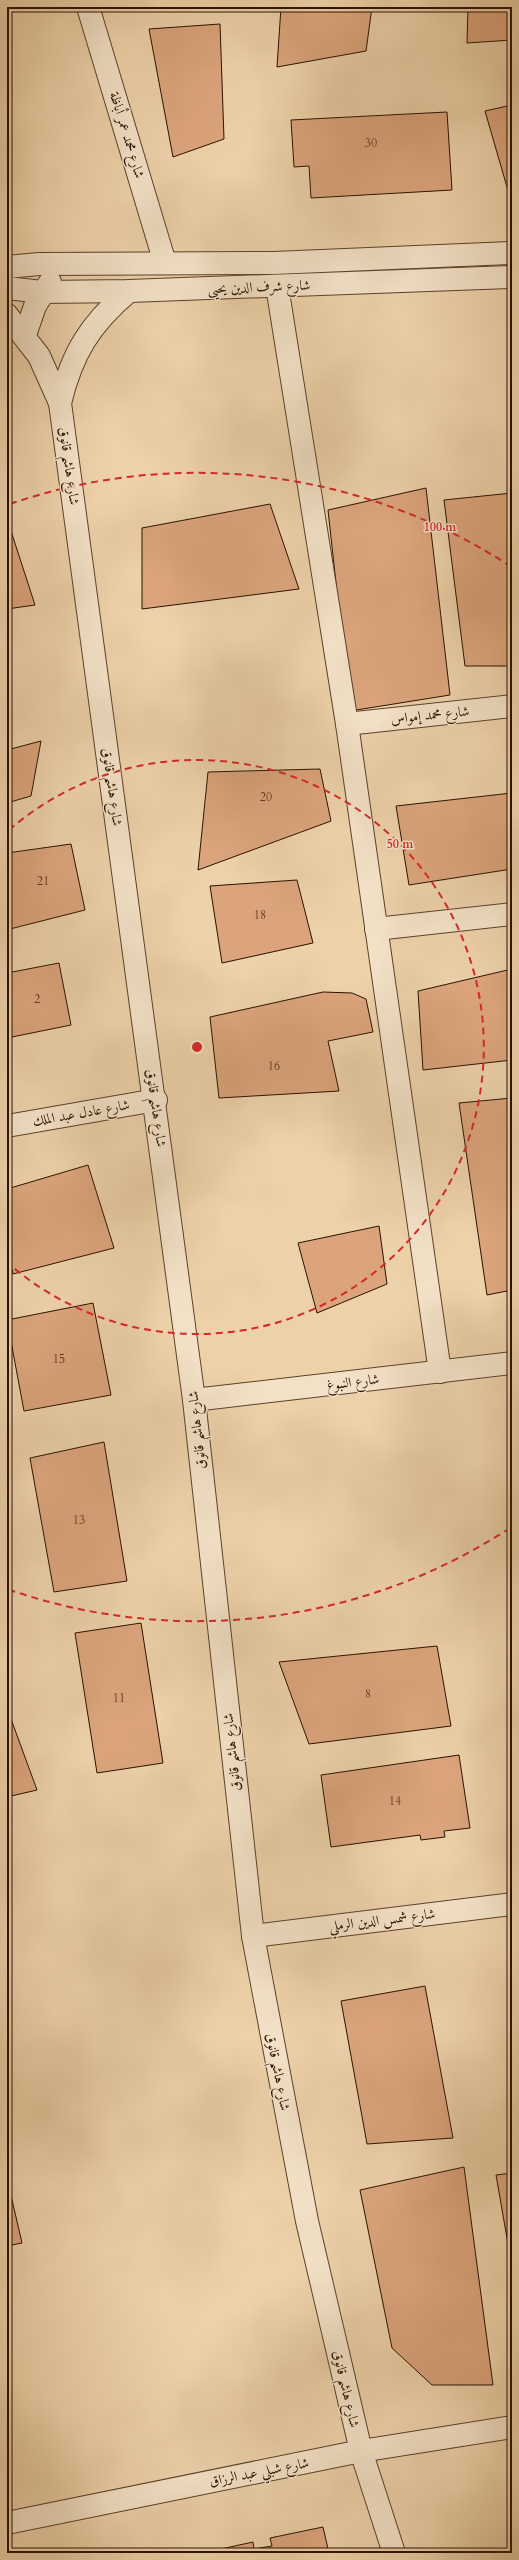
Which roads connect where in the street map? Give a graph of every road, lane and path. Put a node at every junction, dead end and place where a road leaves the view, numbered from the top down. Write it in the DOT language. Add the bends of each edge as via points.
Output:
graph roads {
  1 [pos="88,7"];
  2 [pos="512,253"];
  3 [pos="165,263"];
  4 [pos="274,263"];
  5 [pos="65,265"];
  6 [pos="7,267"];
  7 [pos="512,277"];
  8 [pos="277,286"];
  9 [pos="7,288"];
  10 [pos="42,292"];
  11 [pos="129,292"];
  12 [pos="7,315"];
  13 [pos="25,335"];
  14 [pos="60,403"];
  15 [pos="512,706"];
  16 [pos="347,724"];
  17 [pos="512,914"];
  18 [pos="376,929"];
  19 [pos="156,1100"];
  20 [pos="7,1126"];
  21 [pos="512,1363"];
  22 [pos="440,1372"];
  23 [pos="194,1400"];
  24 [pos="512,1904"];
  25 [pos="253,1936"];
  26 [pos="512,2427"];
  27 [pos="361,2451"];
  28 [pos="7,2523"];
  29 [pos="394,2553"];
  1 -- 3 [label="street, شارع محمد عمر أباظة"];
  2 -- 4 [label="street, شارع شرف الدين يحيى"];
  3 -- 4 [label="street, شارع شرف الدين يحيى"];
  3 -- 5 [label="street, شارع شرف الدين يحيى"];
  4 -- 8 [label="street"];
  5 -- 6 [label="street, شارع شرف الدين يحيى"];
  5 -- 10 [label="street"];
  7 -- 8 [label="street, شارع شرف الدين يحيى"];
  8 -- 11 [label="street, شارع شرف الدين يحيى"];
  8 -- 16 [label="street"];
  9 -- 10 [label="street, شارع شرف الدين يحيى"];
  10 -- 11 [label="street, شارع شرف الدين يحيى"];
  10 -- 13 [label="street"];
  11 -- 14 [label="street, شارع هاشم قانوق" via="108,309 76,352 66,376"];
  12 -- 13 [label="street, شارع هاشم قانوق"];
  13 -- 14 [label="street, شارع هاشم قانوق" via="51,378"];
  14 -- 19 [label="street, شارع هاشم قانوق"];
  15 -- 16 [label="street, شارع محمد إمواس"];
  16 -- 18 [label="street"];
  17 -- 18 [label="street"];
  18 -- 22 [label="street"];
  19 -- 20 [label="street, شارع عادل عبد الملك"];
  19 -- 23 [label="street, شارع هاشم قانوق"];
  21 -- 22 [label="street, شارع النبوغ"];
  22 -- 23 [label="street, شارع النبوغ"];
  23 -- 25 [label="street, شارع هاشم قانوق"];
  24 -- 25 [label="street, شارع شمس الدين الرملي"];
  25 -- 27 [label="street, شارع هاشم قانوق" via="307,2220"];
  26 -- 27 [label="street, شارع شبلي عبد الرزاق"];
  27 -- 28 [label="street, شارع شبلي عبد الرزاق"];
  27 -- 29 [label="street, شارع هاشم قانوق"];
}
